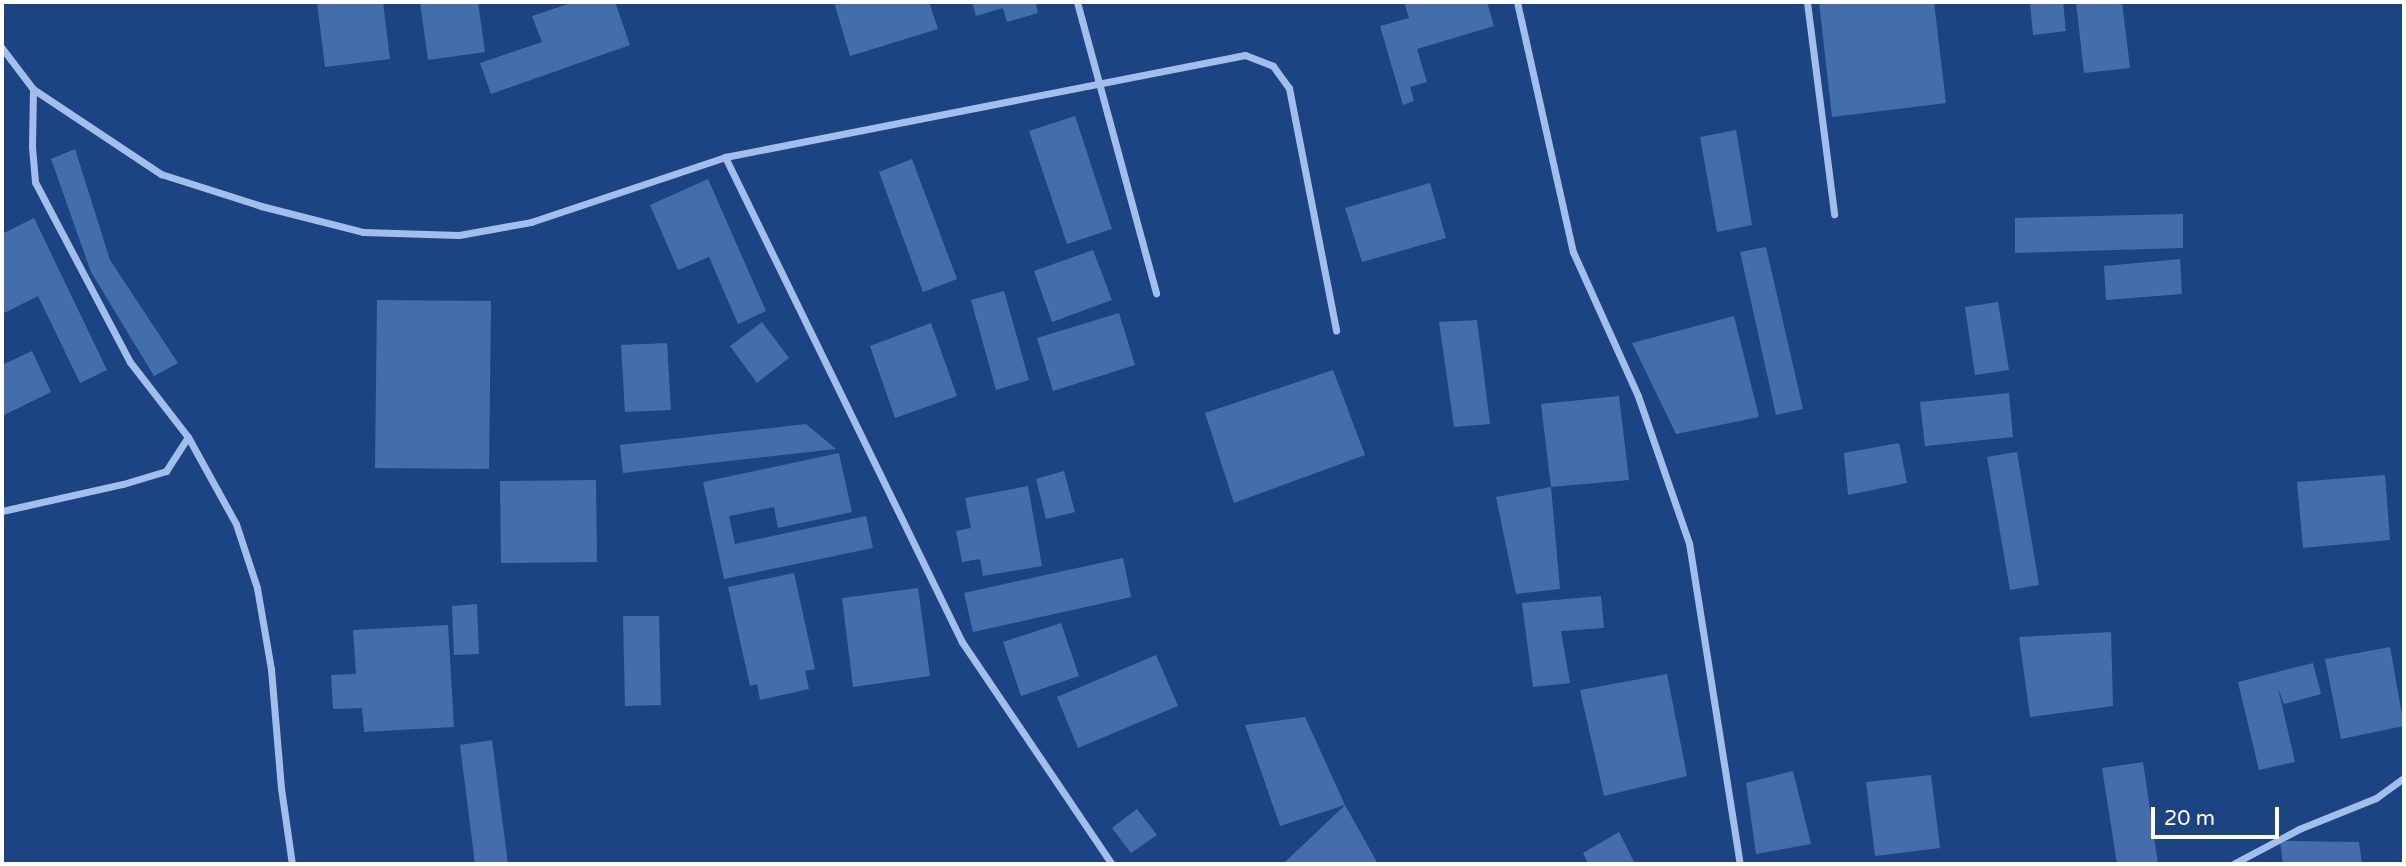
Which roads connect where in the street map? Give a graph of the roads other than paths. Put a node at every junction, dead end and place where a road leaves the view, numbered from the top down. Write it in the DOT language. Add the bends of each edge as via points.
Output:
graph roads {
  1 [pos="1077,2"];
  2 [pos="1517,2"];
  3 [pos="1807,2"];
  4 [pos="2,48"];
  5 [pos="1097,83"];
  6 [pos="33,89"];
  7 [pos="725,158"];
  8 [pos="1834,214"];
  9 [pos="1156,293"];
  10 [pos="1336,330"];
  11 [pos="188,437"];
  12 [pos="2,511"];
  13 [pos="2404,778"];
  14 [pos="292,864"];
  15 [pos="1112,864"];
  16 [pos="1740,864"];
  17 [pos="2233,864"];
  1 -- 5 [label="street"];
  2 -- 16 [label="street" via="1573,252 1638,396 1689,542"];
  3 -- 8 [label="street"];
  4 -- 6 [label="street"];
  5 -- 7 [label="street"];
  5 -- 9 [label="street"];
  5 -- 10 [label="street" via="1245,55 1273,65 1289,88"];
  6 -- 7 [label="street" via="161,174 363,232 459,234 531,222"];
  6 -- 11 [label="street" via="35,182 130,362"];
  7 -- 15 [label="street" via="962,642"];
  11 -- 12 [label="street" via="166,471"];
  11 -- 14 [label="street" via="236,524 257,588 271,669"];
  13 -- 17 [label="street" via="2376,798 2299,829"];
}
